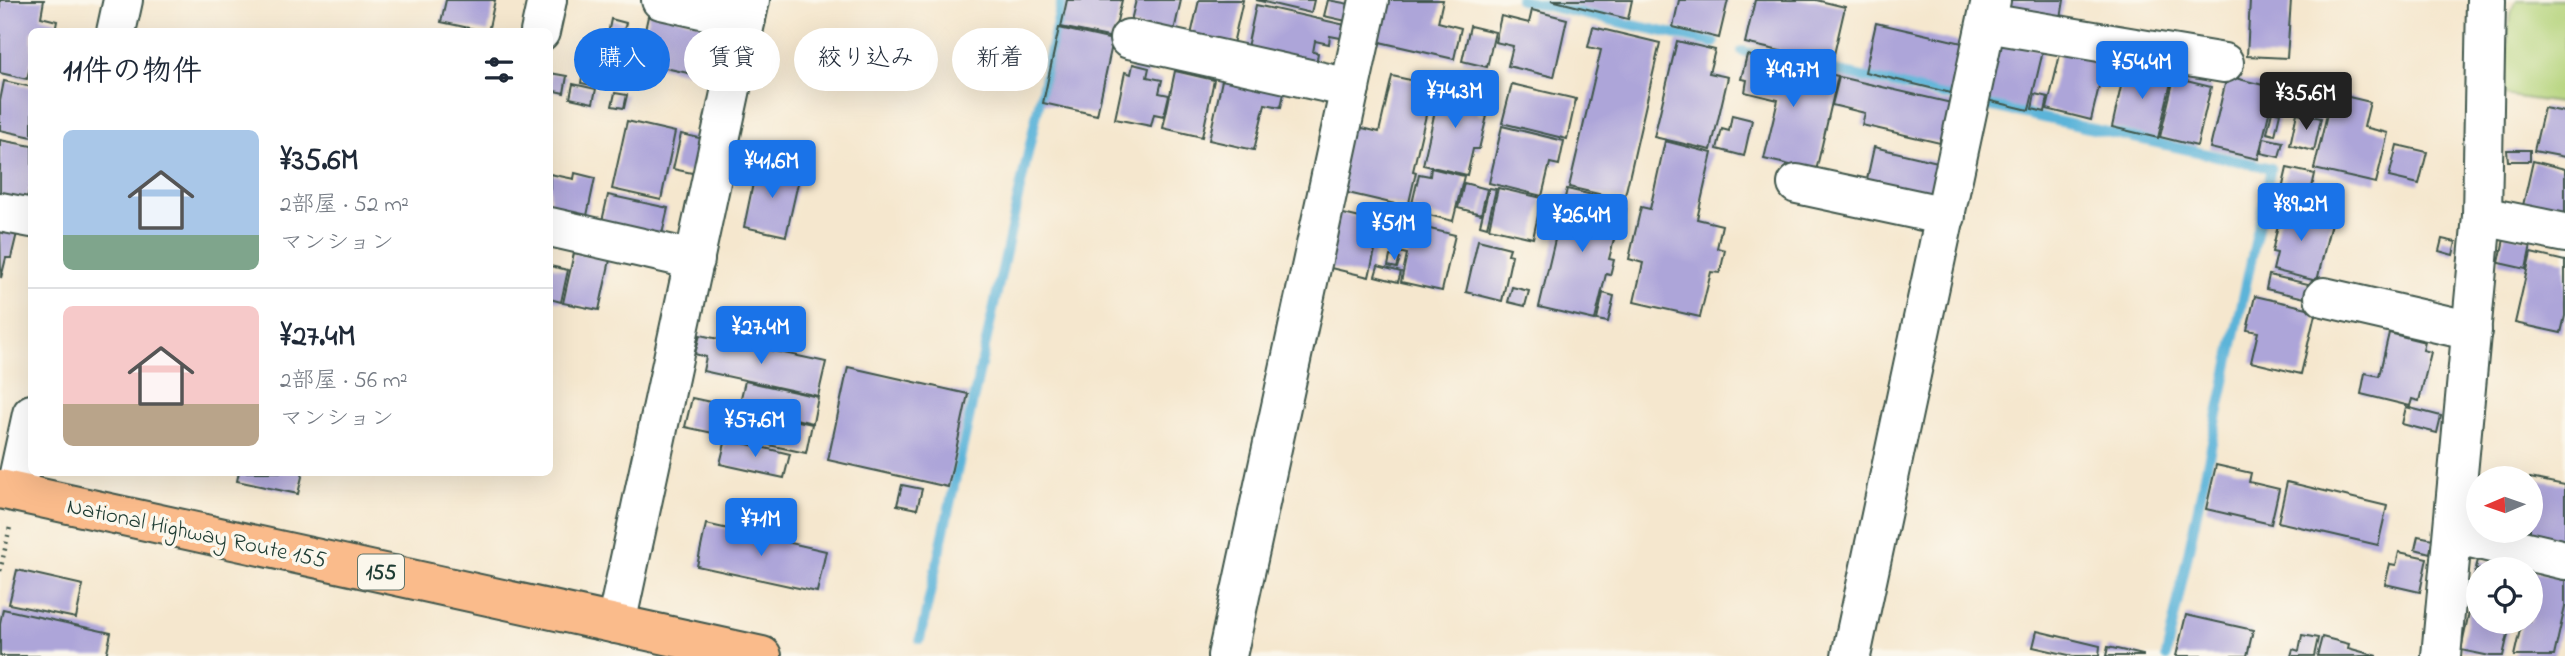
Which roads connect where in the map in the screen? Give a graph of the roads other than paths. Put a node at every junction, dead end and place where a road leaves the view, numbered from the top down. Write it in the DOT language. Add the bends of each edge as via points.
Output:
graph roads {
  1 [pos="123,0"];
  2 [pos="547,0"];
  3 [pos="661,0"];
  4 [pos="1369,0"];
  5 [pos="2486,0"];
  6 [pos="748,9"];
  7 [pos="1989,12"];
  8 [pos="117,28"];
  9 [pos="541,28"];
  10 [pos="1129,38"];
  11 [pos="2224,63"];
  12 [pos="1350,88"];
  13 [pos="1797,184"];
  14 [pos="0,212"];
  15 [pos="1946,216"];
  16 [pos="2482,216"];
  17 [pos="28,217"];
  18 [pos="553,228"];
  19 [pos="2565,233"];
  20 [pos="695,260"];
  21 [pos="2324,297"];
  22 [pos="2472,331"];
  23 [pos="28,426"];
  24 [pos="7,491"];
  25 [pos="2453,534"];
  26 [pos="2565,560"];
  27 [pos="617,624"];
  28 [pos="762,656"];
  29 [pos="1227,656"];
  30 [pos="1851,656"];
  31 [pos="2441,656"];
  1 -- 8 [label="street"];
  2 -- 9 [label="street"];
  3 -- 6 [label="street"];
  4 -- 12 [label="street"];
  5 -- 16 [label="street"];
  6 -- 20 [label="street"];
  7 -- 11 [label="street"];
  7 -- 15 [label="street"];
  10 -- 12 [label="street"];
  12 -- 29 [label="street"];
  13 -- 15 [label="street"];
  14 -- 17 [label="street"];
  15 -- 30 [label="street"];
  16 -- 19 [label="street"];
  16 -- 22 [label="street"];
  18 -- 20 [label="street"];
  20 -- 27 [label="street"];
  21 -- 22 [label="street"];
  22 -- 25 [label="street"];
  23 -- 24 [label="street"];
  24 -- 27 [label="highway, National Highway Route 155 / 155"];
  25 -- 26 [label="street"];
  25 -- 31 [label="street"];
  27 -- 28 [label="highway, National Highway Route 155 / 155"];
}
